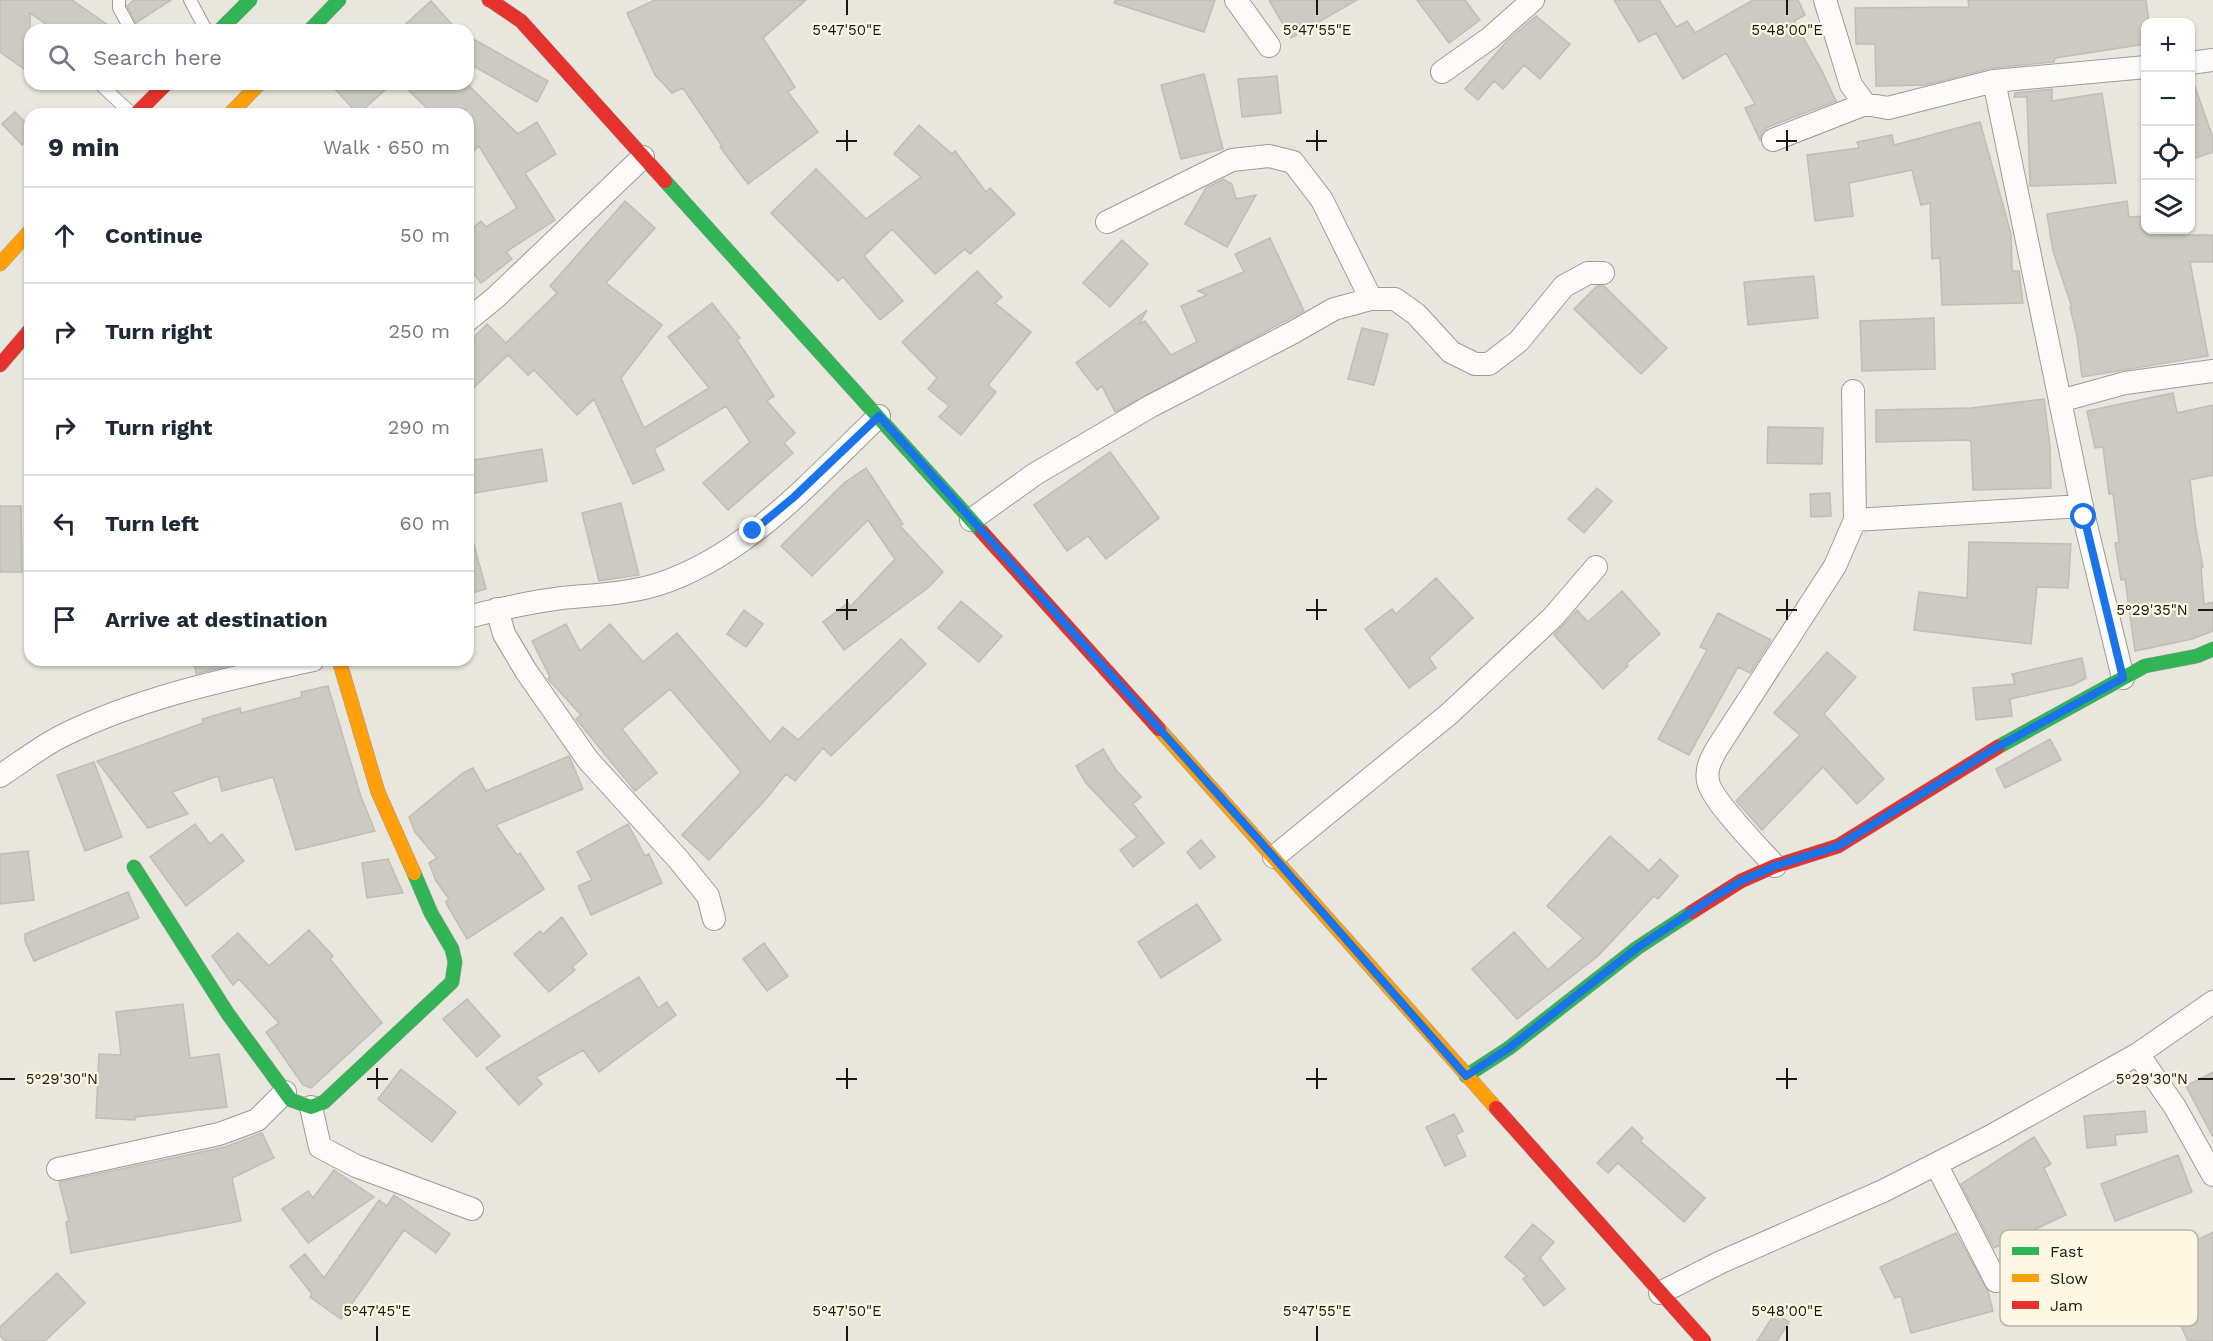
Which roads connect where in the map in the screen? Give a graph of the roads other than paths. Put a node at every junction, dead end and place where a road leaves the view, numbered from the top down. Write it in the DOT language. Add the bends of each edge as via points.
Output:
graph roads {
  1 [pos="119,0"];
  2 [pos="190,0"];
  3 [pos="250,0"];
  4 [pos="339,0"];
  5 [pos="346,0"];
  6 [pos="490,0"];
  7 [pos="511,0"];
  8 [pos="1236,0"];
  9 [pos="1533,0"];
  10 [pos="1825,0"];
  11 [pos="325,14"];
  12 [pos="521,21"];
  13 [pos="128,24"];
  14 [pos="203,24"];
  15 [pos="223,24"];
  16 [pos="316,24"];
  17 [pos="1269,46"];
  18 [pos="2213,60"];
  19 [pos="2195,62"];
  20 [pos="2141,67"];
  21 [pos="1442,72"];
  22 [pos="1994,81"];
  23 [pos="106,90"];
  24 [pos="160,90"];
  25 [pos="253,90"];
  26 [pos="1865,104"];
  27 [pos="126,108"];
  28 [pos="142,108"];
  29 [pos="236,108"];
  30 [pos="1773,140"];
  31 [pos="643,157"];
  32 [pos="1107,222"];
  33 [pos="24,238"];
  34 [pos="0,264"];
  35 [pos="1603,273"];
  36 [pos="1371,299"];
  37 [pos="474,315"];
  38 [pos="24,337"];
  39 [pos="0,365"];
  40 [pos="2213,371"];
  41 [pos="1853,391"];
  42 [pos="2060,400"];
  43 [pos="879,416"];
  44 [pos="2082,506"];
  45 [pos="971,520"];
  46 [pos="1855,520"];
  47 [pos="1596,567"];
  48 [pos="497,609"];
  49 [pos="474,615"];
  50 [pos="2213,649"];
  51 [pos="287,666"];
  52 [pos="341,666"];
  53 [pos="2123,678"];
  54 [pos="0,776"];
  55 [pos="1274,857"];
  56 [pos="1775,866"];
  57 [pos="134,867"];
  58 [pos="714,919"];
  59 [pos="2213,1002"];
  60 [pos="2138,1054"];
  61 [pos="1466,1076"];
  62 [pos="285,1092"];
  63 [pos="311,1107"];
  64 [pos="1936,1164"];
  65 [pos="58,1169"];
  66 [pos="2213,1175"];
  67 [pos="472,1209"];
  68 [pos="1996,1281"];
  69 [pos="1660,1293"];
  70 [pos="1704,1341"];
  1 -- 13 [label="lane"];
  2 -- 14 [label="lane"];
  3 -- 15 [label="main road" via="231,11"];
  4 -- 11 [label="main road"];
  5 -- 11 [label="main road"];
  6 -- 12 [label="main road"];
  7 -- 12 [label="main road"];
  8 -- 17 [label="street"];
  9 -- 21 [label="street" via="1490,38"];
  10 -- 26 [label="street" via="1851,85"];
  11 -- 16 [label="main road"];
  12 -- 31 [label="main road"];
  18 -- 19 [label="street"];
  20 -- 22 [label="street"];
  22 -- 26 [label="street" via="1888,108"];
  22 -- 42 [label="street"];
  23 -- 27 [label="lane"];
  24 -- 28 [label="main road"];
  25 -- 29 [label="main road"];
  26 -- 30 [label="street"];
  31 -- 37 [label="street"];
  31 -- 43 [label="main road"];
  32 -- 36 [label="street" via="1232,160 1269,156 1293,162 1322,200"];
  33 -- 34 [label="main road"];
  35 -- 36 [label="street" via="1588,273 1564,286 1519,341 1489,364 1475,364 1451,352 1416,314 1395,299"];
  36 -- 45 [label="street" via="1334,309 1151,406 1035,474"];
  38 -- 39 [label="main road"];
  40 -- 42 [label="street" via="2125,383"];
  41 -- 46 [label="street"];
  42 -- 44 [label="street"];
  43 -- 45 [label="main road"];
  43 -- 48 [label="street" via="794,497 753,531 692,572 602,596"];
  44 -- 46 [label="street"];
  44 -- 53 [label="street"];
  45 -- 55 [label="main road"];
  46 -- 56 [label="street" via="1835,566 1707,767 1708,784 1722,805"];
  47 -- 55 [label="street" via="1553,617 1449,714"];
  48 -- 49 [label="street"];
  48 -- 58 [label="street" via="504,634 526,671 582,751 708,896"];
  50 -- 53 [label="main road" via="2197,657 2145,666"];
  51 -- 54 [label="street" via="189,689 116,713 60,736"];
  52 -- 63 [label="main road" via="378,792 455,962 452,982 339,1089"];
  53 -- 56 [label="main road" via="1994,749 1838,846"];
  55 -- 61 [label="main road"];
  56 -- 61 [label="main road" via="1714,897 1637,948 1509,1048"];
  57 -- 62 [label="main road" via="228,1014"];
  59 -- 60 [label="street"];
  60 -- 64 [label="street"];
  60 -- 66 [label="street" via="2175,1107"];
  61 -- 69 [label="main road"];
  62 -- 63 [label="main road" via="291,1100"];
  62 -- 65 [label="street" via="257,1120 219,1134"];
  63 -- 67 [label="street" via="320,1148 356,1166"];
  64 -- 68 [label="street"];
  64 -- 69 [label="street"];
  69 -- 70 [label="main road"];
}
